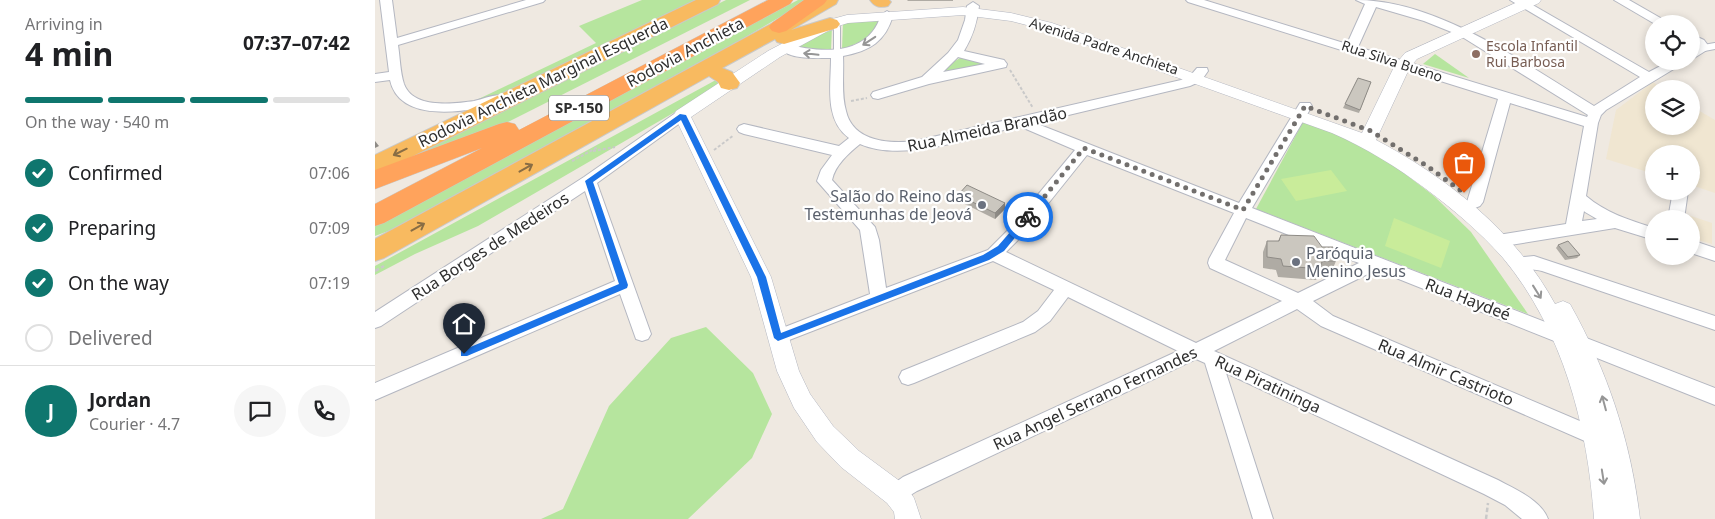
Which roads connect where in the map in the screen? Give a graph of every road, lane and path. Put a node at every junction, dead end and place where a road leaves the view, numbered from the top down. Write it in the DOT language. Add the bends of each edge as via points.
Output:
graph roads {
  1 [pos="539,0"];
  2 [pos="711,0"];
  3 [pos="765,0"];
  4 [pos="783,0"];
  5 [pos="817,0"];
  6 [pos="829,0"];
  7 [pos="1192,0"];
  8 [pos="1620,0"];
  9 [pos="1369,1"];
  10 [pos="1525,1"];
  11 [pos="883,6"];
  12 [pos="383,8"];
  13 [pos="973,9"];
  14 [pos="1648,15"];
  15 [pos="838,23"];
  16 [pos="779,27"];
  17 [pos="1463,32"];
  18 [pos="392,43"];
  19 [pos="786,48"];
  20 [pos="1351,48"];
  21 [pos="957,53"];
  22 [pos="837,54"];
  23 [pos="1001,64"];
  24 [pos="1403,65"];
  25 [pos="1663,70"];
  26 [pos="1199,74"];
  27 [pos="396,75"];
  28 [pos="1649,77"];
  29 [pos="375,78"];
  30 [pos="724,78"];
  31 [pos="927,80"];
  32 [pos="535,87"];
  33 [pos="878,95"];
  34 [pos="581,96"];
  35 [pos="659,96"];
  36 [pos="1505,97"];
  37 [pos="838,104"];
  38 [pos="445,107"];
  39 [pos="1303,110"];
  40 [pos="682,115"];
  41 [pos="1039,118"];
  42 [pos="1593,118"];
  43 [pos="1021,122"];
  44 [pos="744,129"];
  45 [pos="1369,136"];
  46 [pos="430,138"];
  47 [pos="859,138"];
  48 [pos="1084,148"];
  49 [pos="842,152"];
  50 [pos="703,158"];
  51 [pos="375,165"];
  52 [pos="375,180"];
  53 [pos="589,181"];
  54 [pos="1579,198"];
  55 [pos="1475,202"];
  56 [pos="375,204"];
  57 [pos="1243,210"];
  58 [pos="375,216"];
  59 [pos="1615,222"];
  60 [pos="1573,228"];
  61 [pos="1645,231"];
  62 [pos="1506,240"];
  63 [pos="1700,249"];
  64 [pos="375,251"];
  65 [pos="994,254"];
  66 [pos="1715,255"];
  67 [pos="1375,263"];
  68 [pos="1526,263"];
  69 [pos="624,285"];
  70 [pos="1066,287"];
  71 [pos="879,298"];
  72 [pos="1299,301"];
  73 [pos="375,321"];
  74 [pos="1715,324"];
  75 [pos="642,334"];
  76 [pos="778,338"];
  77 [pos="1571,339"];
  78 [pos="1204,354"];
  79 [pos="908,377"];
  80 [pos="375,392"];
  81 [pos="1715,397"];
  82 [pos="1606,441"];
  83 [pos="895,494"];
  84 [pos="908,519"];
  85 [pos="1263,519"];
  86 [pos="1538,519"];
  87 [pos="1607,519"];
  88 [pos="1627,519"];
  1 -- 18 [label="street"];
  2 -- 32 [label="highway, Rodovia Anchieta Marginal Esquerda / SP-150"];
  3 -- 34 [label="highway, Rodovia Anchieta / SP-150"];
  4 -- 58 [label="highway, Rodovia Anchieta / SP-150"];
  5 -- 16 [label="highway"];
  6 -- 16 [label="highway, SP-150"];
  7 -- 20 [label="street, Rua Silva Bueno"];
  8 -- 14 [label="street"];
  9 -- 17 [label="street"];
  9 -- 20 [label="street"];
  10 -- 17 [label="street"];
  10 -- 28 [label="street"];
  11 -- 13 [label="street, Avenida Padre Anchieta"];
  11 -- 13 [label="street, Avenida Padre Anchieta" via="892,11 912,6"];
  11 -- 15 [label="street, Avenida Padre Anchieta"];
  11 -- 22 [label="street, one-way" via="885,25 873,39"];
  12 -- 18 [label="street"];
  13 -- 21 [label="street" via="967,34"];
  13 -- 26 [label="street, Avenida Padre Anchieta" via="1047,26"];
  15 -- 19 [label="street, Rua Borges de Medeiros"];
  15 -- 22 [label="lane"];
  15 -- 30 [label="highway" via="781,40"];
  16 -- 35 [label="highway, SP-150"];
  17 -- 24 [label="street" via="1411,56"];
  17 -- 42 [label="street"];
  18 -- 27 [label="street"];
  22 -- 19 [label="street, one-way" via="806,54"];
  19 -- 30 [label="street, Rua Borges de Medeiros"];
  20 -- 24 [label="street, Rua Silva Bueno"];
  21 -- 23 [label="street"];
  21 -- 31 [label="street"];
  22 -- 37 [label="street, Rua Almeida Brandão"];
  23 -- 31 [label="street"];
  23 -- 41 [label="path" via="1010,69"];
  24 -- 36 [label="street, Rua Silva Bueno"];
  24 -- 45 [label="street"];
  25 -- 28 [label="street"];
  26 -- 39 [label="street, Avenida Padre Anchieta"];
  26 -- 41 [label="street, Rua Almeida Brandão" via="1185,82"];
  27 -- 29 [label="street"];
  27 -- 38 [label="street" via="400,91 410,100"];
  28 -- 42 [label="street" via="1601,107"];
  30 -- 35 [label="highway"];
  30 -- 40 [label="street, Rua Borges de Medeiros"];
  31 -- 33 [label="street"];
  32 -- 38 [label="street" via="484,104"];
  32 -- 46 [label="highway, Rodovia Anchieta Marginal Esquerda / SP-150"];
  33 -- 37 [label="path"];
  34 -- 52 [label="highway" via="488,138"];
  34 -- 56 [label="highway, Rodovia Anchieta / SP-150"];
  64 -- 35 [label="highway, SP-150, one-way"];
  36 -- 42 [label="street, Rua Silva Bueno"];
  36 -- 55 [label="street"];
  37 -- 47 [label="street, Rua Almeida Brandão" via="841,120"];
  38 -- 46 [label="street" via="445,121"];
  39 -- 45 [label="street, Avenida Padre Anchieta"];
  39 -- 57 [label="street"];
  40 -- 50 [label="street"];
  40 -- 53 [label="street, Rua Borges de Medeiros"];
  41 -- 43 [label="street, Rua Almeida Brandão"];
  42 -- 54 [label="street"];
  43 -- 47 [label="street, Rua Almeida Brandão" via="909,147 882,146"];
  43 -- 48 [label="street, Rua Haydeé"];
  44 -- 49 [label="street"];
  44 -- 50 [label="path"];
  45 -- 55 [label="street, Avenida Padre Anchieta" via="1442,176"];
  45 -- 62 [label="street, Avenida Padre Anchieta"];
  46 -- 51 [label="highway, Rodovia Anchieta Marginal Esquerda / SP-150, one-way"];
  47 -- 49 [label="street"];
  48 -- 57 [label="street, Rua Haydeé"];
  48 -- 65 [label="street"];
  49 -- 71 [label="street" via="823,181 867,228"];
  50 -- 76 [label="street" via="761,277"];
  53 -- 69 [label="street"];
  53 -- 73 [label="street, Rua Borges de Medeiros"];
  54 -- 59 [label="street"];
  54 -- 60 [label="street"];
  55 -- 62 [label="street, Avenida Padre Anchieta"];
  57 -- 67 [label="street, Rua Haydeé"];
  57 -- 72 [label="street, Rua Almir Castrioto" via="1216,263"];
  59 -- 60 [label="street"];
  59 -- 61 [label="street"];
  60 -- 62 [label="street"];
  62 -- 68 [label="street, Avenida Padre Anchieta"];
  63 -- 66 [label="street"];
  65 -- 70 [label="street, Rua Piratininga"];
  65 -- 71 [label="street"];
  67 -- 72 [label="street, Rua Angel Serrano Fernandes"];
  67 -- 77 [label="street, Rua Haydeé"];
  68 -- 74 [label="street"];
  68 -- 77 [label="street, Avenida Padre Anchieta"];
  69 -- 75 [label="street"];
  69 -- 80 [label="street"];
  70 -- 78 [label="street, Rua Piratininga"];
  70 -- 79 [label="street" via="1044,316 1029,327"];
  71 -- 76 [label="street"];
  72 -- 78 [label="street, Rua Angel Serrano Fernandes"];
  72 -- 82 [label="street, Rua Almir Castrioto" via="1327,321"];
  76 -- 83 [label="street" via="794,385 825,434 850,459"];
  77 -- 81 [label="street, Rua Haydeé"];
  77 -- 82 [label="street, Avenida Padre Anchieta" via="1600,388"];
  78 -- 83 [label="street, Rua Angel Serrano Fernandes" via="910,484"];
  78 -- 85 [label="street"];
  78 -- 86 [label="street, Rua Piratininga" via="1491,487 1513,498"];
  82 -- 87 [label="street, Avenida Padre Anchieta, one-way"];
  82 -- 88 [label="street, Avenida Padre Anchieta" via="1625,496"];
  83 -- 84 [label="street" via="905,507"];
}
